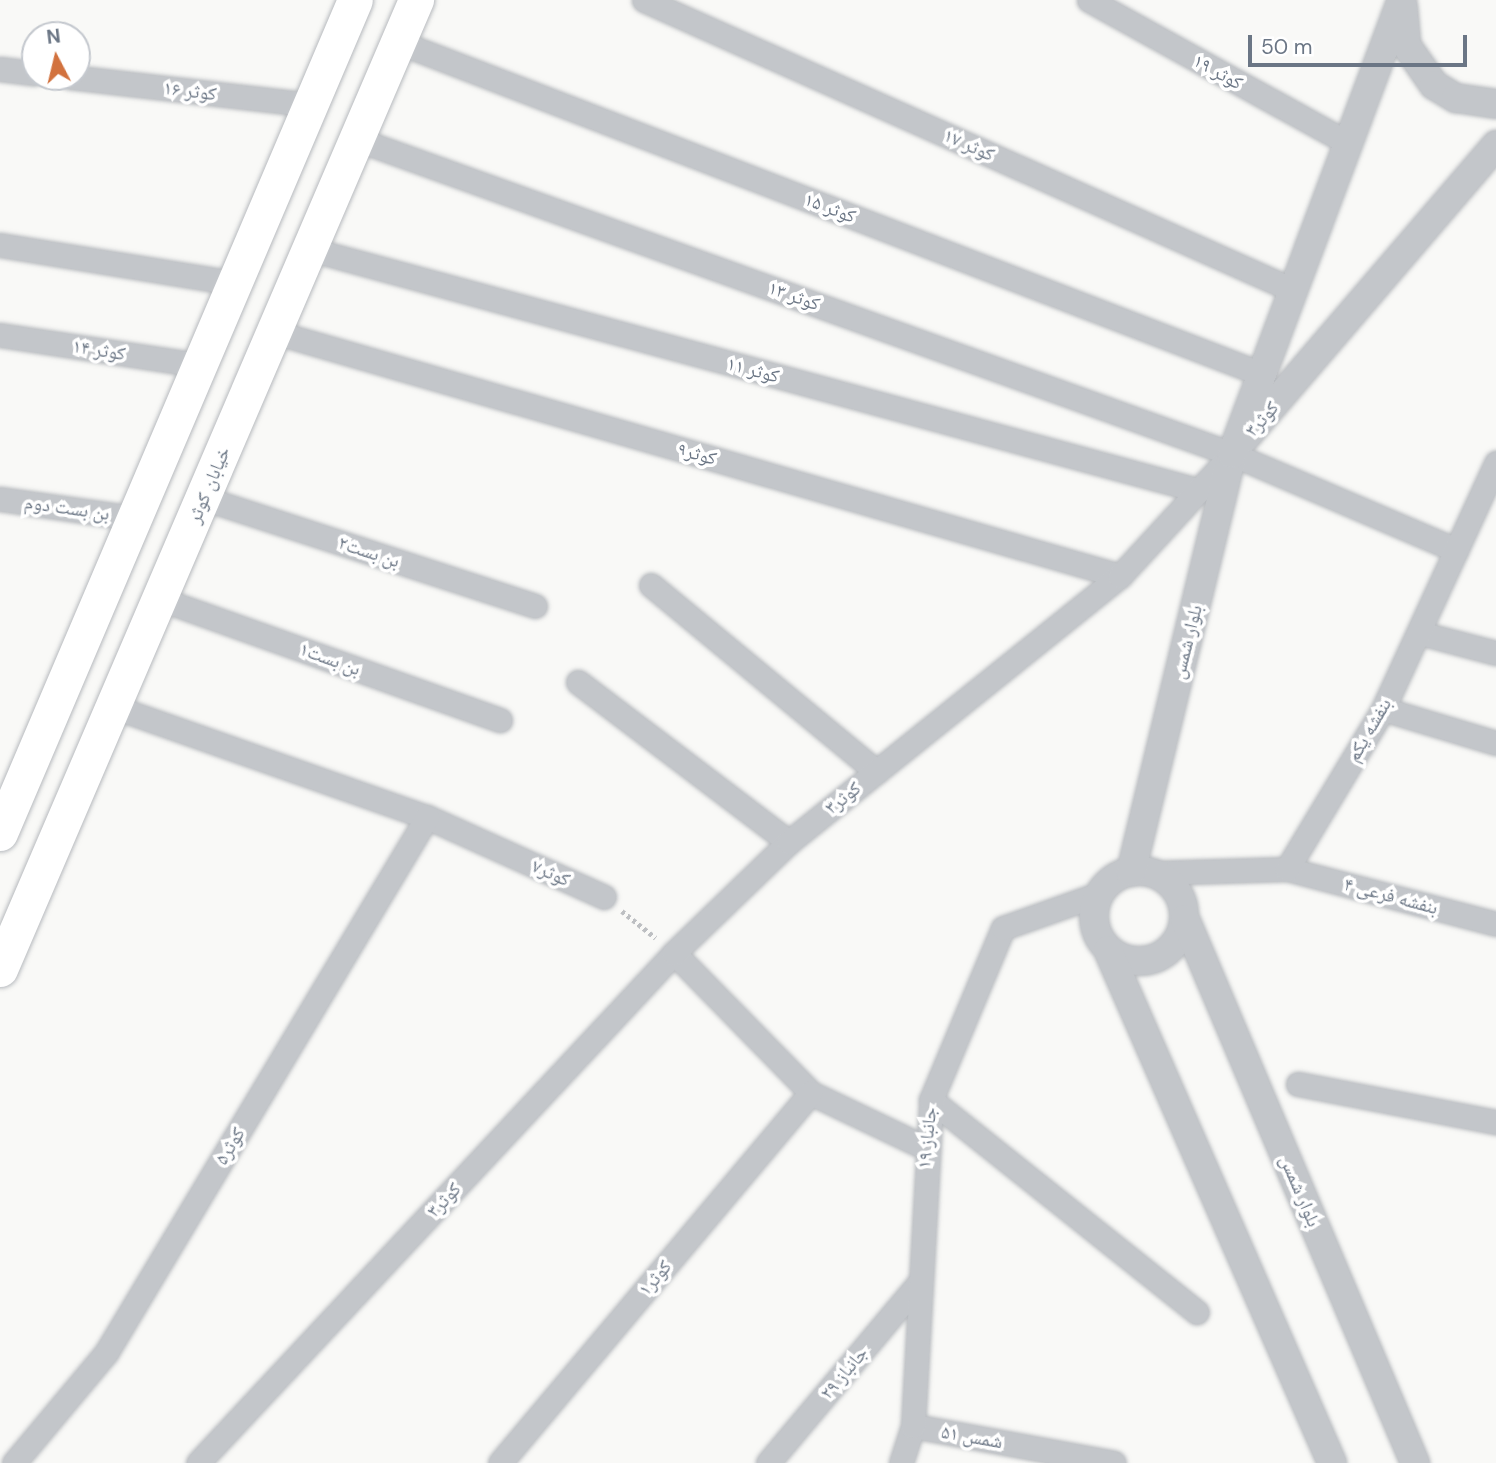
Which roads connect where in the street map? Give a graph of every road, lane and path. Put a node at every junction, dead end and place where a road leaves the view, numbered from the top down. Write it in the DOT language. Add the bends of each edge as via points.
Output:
graph roads {
  1 [pos="355,0"];
  2 [pos="416,0"];
  3 [pos="644,0"];
  4 [pos="1089,0"];
  5 [pos="1403,0"];
  6 [pos="398,42"];
  7 [pos="0,69"];
  8 [pos="21,71"];
  9 [pos="91,79"];
  10 [pos="1496,104"];
  11 [pos="311,105"];
  12 [pos="356,139"];
  13 [pos="1348,143"];
  14 [pos="1496,145"];
  15 [pos="0,245"];
  16 [pos="309,249"];
  17 [pos="234,283"];
  18 [pos="1293,290"];
  19 [pos="274,332"];
  20 [pos="0,335"];
  21 [pos="198,365"];
  22 [pos="1262,373"];
  23 [pos="1232,454"];
  24 [pos="1496,463"];
  25 [pos="1197,490"];
  26 [pos="203,498"];
  27 [pos="0,499"];
  28 [pos="133,518"];
  29 [pos="1456,550"];
  30 [pos="1120,576"];
  31 [pos="651,585"];
  32 [pos="160,599"];
  33 [pos="534,606"];
  34 [pos="1420,633"];
  35 [pos="1496,653"];
  36 [pos="578,682"];
  37 [pos="114,708"];
  38 [pos="1382,709"];
  39 [pos="500,720"];
  40 [pos="1496,743"];
  41 [pos="877,772"];
  42 [pos="427,817"];
  43 [pos="0,833"];
  44 [pos="789,842"];
  45 [pos="1287,869"];
  46 [pos="1142,872"];
  47 [pos="1099,894"];
  48 [pos="604,897"];
  49 [pos="1185,919"];
  50 [pos="1496,924"];
  51 [pos="1108,950"];
  52 [pos="674,953"];
  53 [pos="0,969"];
  54 [pos="1298,1084"];
  55 [pos="811,1093"];
  56 [pos="931,1100"];
  57 [pos="1496,1122"];
  58 [pos="924,1147"];
  59 [pos="919,1283"];
  60 [pos="1197,1312"];
  61 [pos="913,1426"];
  62 [pos="203,1461"];
  63 [pos="14,1463"];
  64 [pos="500,1463"];
  65 [pos="768,1463"];
  66 [pos="884,1463"];
  67 [pos="901,1463"];
  68 [pos="1114,1463"];
  69 [pos="1332,1463"];
  70 [pos="1415,1463"];
  1 -- 11 [label="main road"];
  2 -- 6 [label="main road, خیابان کوثر"];
  3 -- 18 [label="street, کوثر ۱۷"];
  4 -- 13 [label="street, کوثر ۱۹"];
  5 -- 10 [label="street" via="1406,45 1417,67 1456,98"];
  5 -- 13 [label="street, بلوار شمس"];
  6 -- 12 [label="main road, خیابان کوثر"];
  6 -- 22 [label="street, کوثر ۱۵"];
  7 -- 8 [label="street"];
  9 -- 11 [label="street, کوثر ۱۶"];
  11 -- 17 [label="main road"];
  12 -- 16 [label="main road, خیابان کوثر"];
  12 -- 23 [label="street, کوثر ۱۳"];
  13 -- 18 [label="street, بلوار شمس"];
  14 -- 23 [label="street, کوثر۳"];
  15 -- 17 [label="street"];
  16 -- 19 [label="main road, خیابان کوثر"];
  16 -- 25 [label="street, کوثر ۱۱"];
  17 -- 21 [label="main road"];
  18 -- 22 [label="street, بلوار شمس"];
  19 -- 26 [label="main road, خیابان کوثر"];
  19 -- 30 [label="street, کوثر۹"];
  20 -- 21 [label="street, کوثر ۱۴"];
  21 -- 28 [label="main road"];
  22 -- 23 [label="street, بلوار شمس"];
  23 -- 25 [label="street, کوثر۳"];
  23 -- 29 [label="street, کوثر ۱۳"];
  23 -- 46 [label="street, بلوار شمس"];
  24 -- 29 [label="street, بنفشه یکم"];
  25 -- 30 [label="street, کوثر۳"];
  26 -- 32 [label="main road, خیابان کوثر"];
  26 -- 33 [label="street, بن بست۲"];
  27 -- 28 [label="street, بن بست دوم"];
  28 -- 43 [label="main road"];
  29 -- 34 [label="street, بنفشه یکم"];
  30 -- 41 [label="street, کوثر۳"];
  31 -- 41 [label="street"];
  32 -- 37 [label="main road, خیابان کوثر"];
  32 -- 39 [label="street, بن بست۱"];
  34 -- 35 [label="street"];
  34 -- 38 [label="street, بنفشه یکم"];
  36 -- 44 [label="street"];
  37 -- 42 [label="street, کوثر۷"];
  37 -- 53 [label="main road, خیابان کوثر"];
  38 -- 40 [label="street"];
  38 -- 45 [label="street, بنفشه یکم"];
  41 -- 44 [label="street, کوثر۳"];
  42 -- 48 [label="street, کوثر۷"];
  42 -- 63 [label="street, کوثر۵" via="106,1353"];
  44 -- 52 [label="street, کوثر۳"];
  45 -- 46 [label="street"];
  45 -- 50 [label="street, بنفشه فرعی ۴"];
  46 -- 47 [label="street"];
  46 -- 49 [label="street" via="1169,883"];
  47 -- 51 [label="street" via="1095,923"];
  47 -- 56 [label="street, جانباز ۱۹" via="1003,928"];
  48 -- 52 [label="path"];
  49 -- 51 [label="street" via="1172,946 1146,961"];
  49 -- 70 [label="street, بلوار شمس"];
  51 -- 69 [label="street"];
  52 -- 55 [label="street"];
  52 -- 62 [label="street, کوثر۳"];
  54 -- 57 [label="street"];
  55 -- 58 [label="street"];
  55 -- 64 [label="street, کوثر۱"];
  56 -- 58 [label="street, جانباز ۱۹"];
  56 -- 60 [label="street"];
  58 -- 59 [label="street, جانباز ۱۹"];
  59 -- 61 [label="street, جانباز ۱۹"];
  59 -- 65 [label="street, جانباز ۲۹"];
  61 -- 66 [label="street"];
  61 -- 67 [label="street, جانباز ۱۹"];
  61 -- 68 [label="street, شمس ۵۱"];
}
